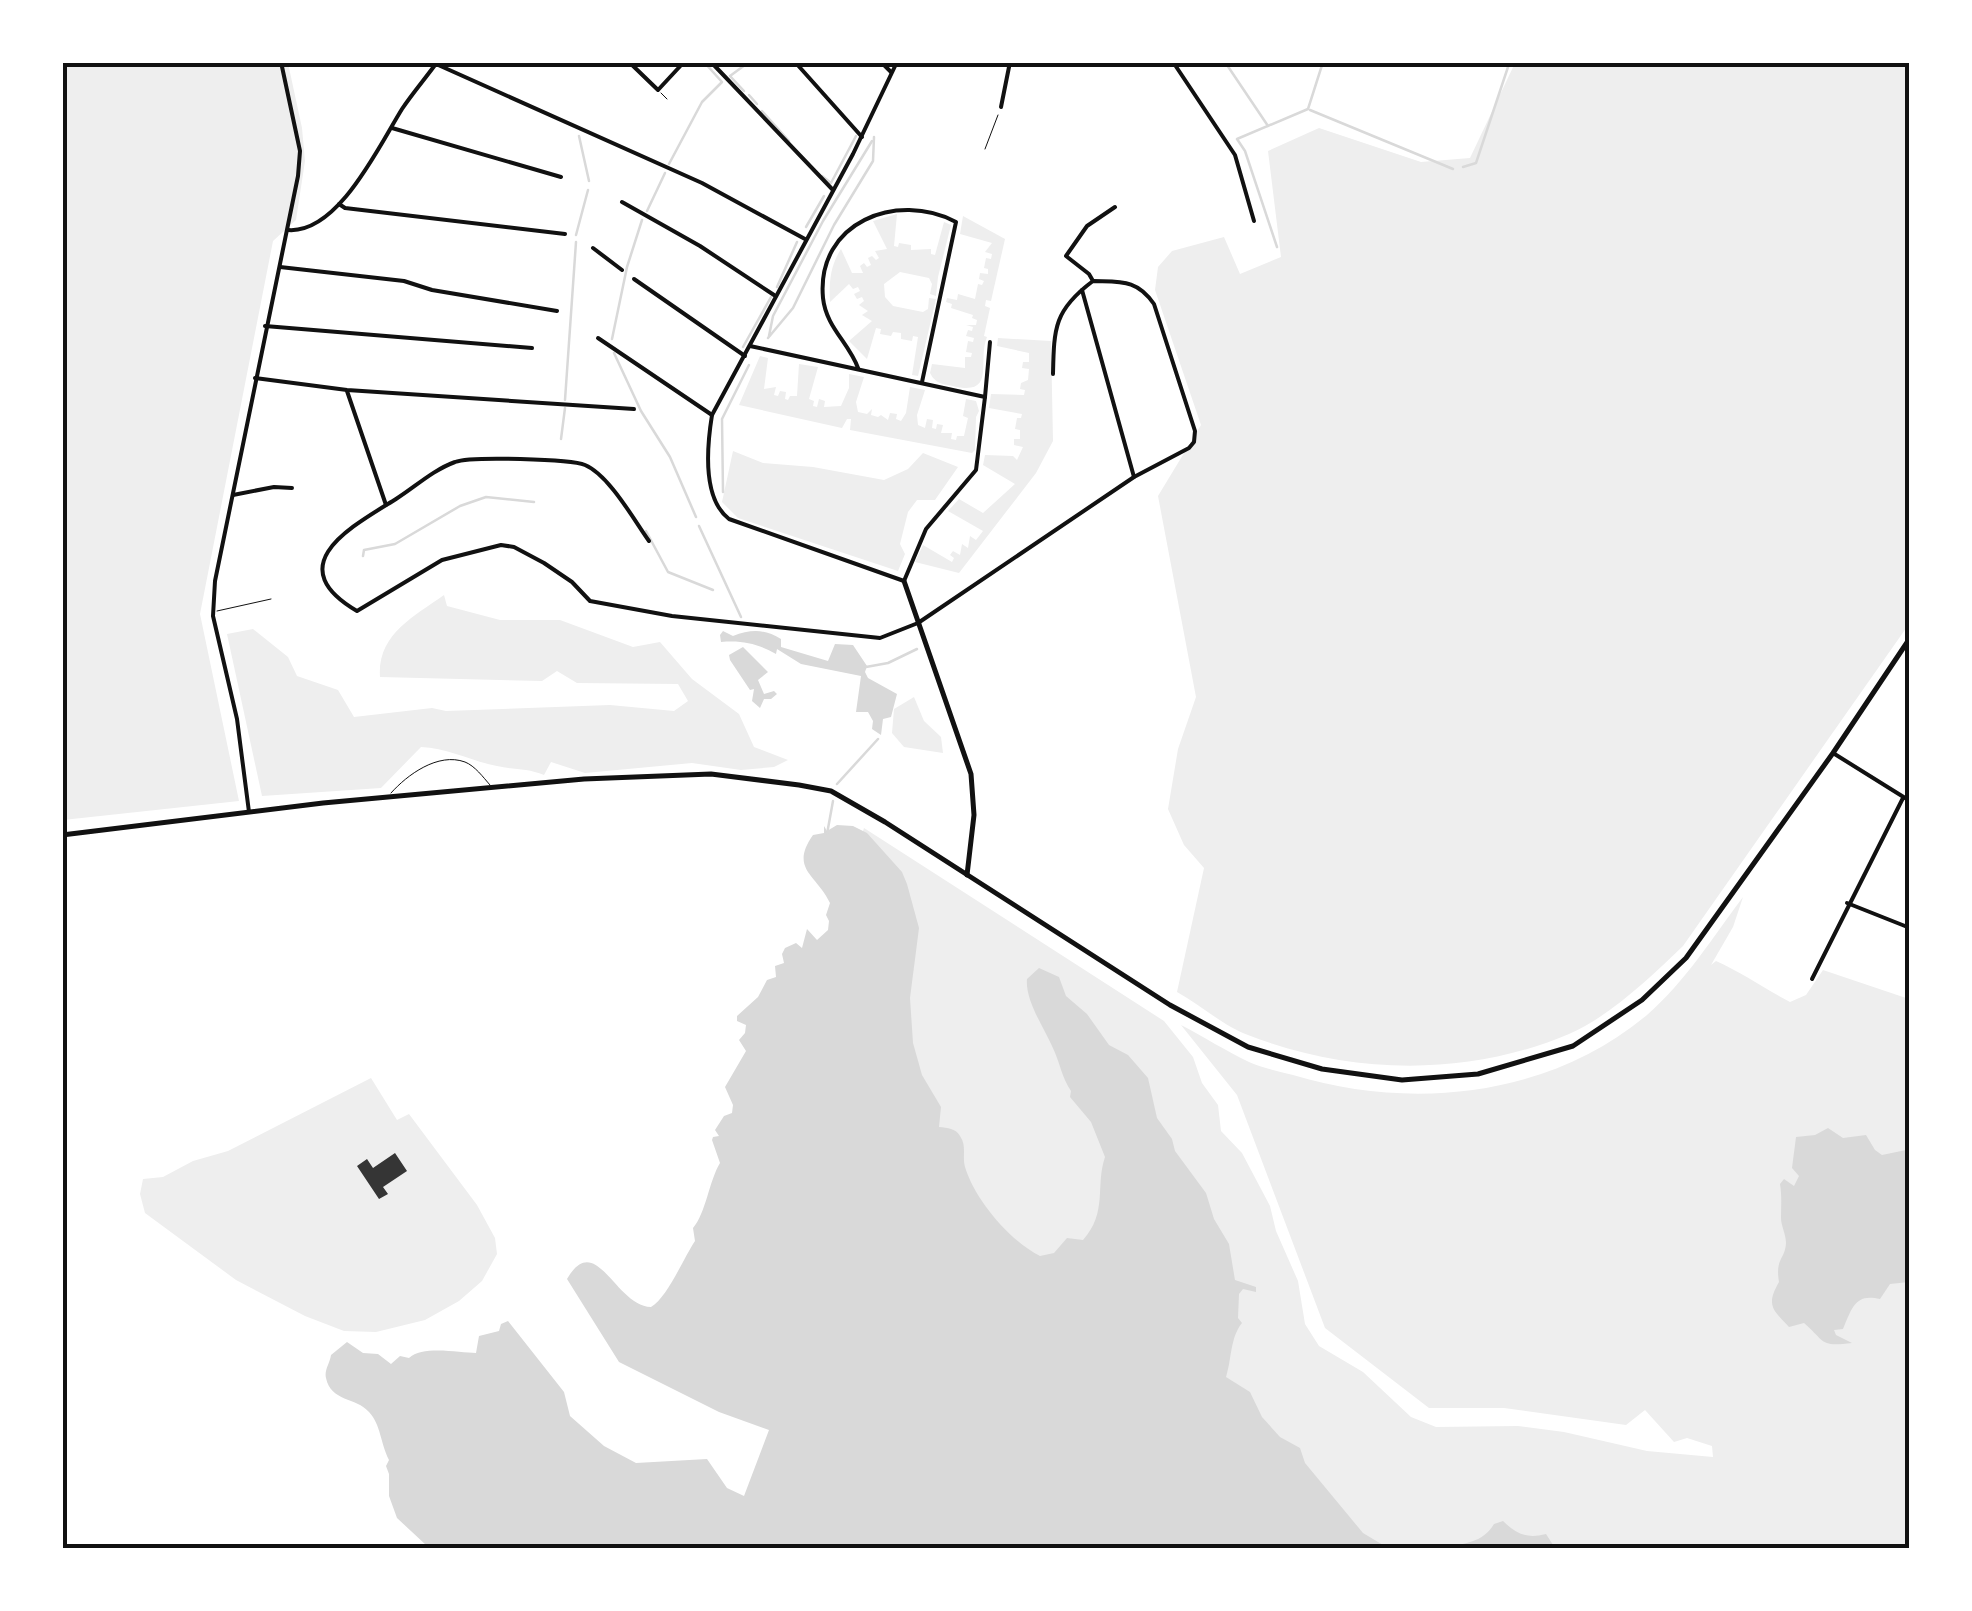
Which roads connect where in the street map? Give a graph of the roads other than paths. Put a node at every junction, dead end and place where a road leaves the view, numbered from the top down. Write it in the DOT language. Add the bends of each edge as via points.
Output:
graph roads {
  1 [pos="281,62"];
  2 [pos="629,62"];
  3 [pos="684,62"];
  4 [pos="710,62"];
  5 [pos="794,62"];
  6 [pos="881,62"];
  7 [pos="897,62"];
  8 [pos="1010,62"];
  9 [pos="1080,62"];
  10 [pos="1100,62"];
  11 [pos="1173,62"];
  12 [pos="437,63"];
  13 [pos="891,72"];
  14 [pos="658,90"];
  15 [pos="667,98"];
  16 [pos="1001,107"];
  17 [pos="392,128"];
  18 [pos="862,136"];
  19 [pos="561,177"];
  20 [pos="832,189"];
  21 [pos="622,202"];
  22 [pos="339,204"];
  23 [pos="1115,207"];
  24 [pos="1254,222"];
  25 [pos="288,230"];
  26 [pos="565,234"];
  27 [pos="805,238"];
  28 [pos="593,248"];
  29 [pos="280,268"];
  30 [pos="622,270"];
  31 [pos="634,279"];
  32 [pos="1093,281"];
  33 [pos="1082,290"];
  34 [pos="774,296"];
  35 [pos="557,311"];
  36 [pos="265,326"];
  37 [pos="598,338"];
  38 [pos="990,342"];
  39 [pos="750,346"];
  40 [pos="532,348"];
  41 [pos="745,356"];
  42 [pos="858,368"];
  43 [pos="1053,374"];
  44 [pos="254,378"];
  45 [pos="922,382"];
  46 [pos="347,390"];
  47 [pos="985,397"];
  48 [pos="634,408"];
  49 [pos="712,415"];
  50 [pos="1134,477"];
  51 [pos="292,488"];
  52 [pos="233,495"];
  53 [pos="386,505"];
  54 [pos="649,541"];
  55 [pos="904,581"];
  56 [pos="272,599"];
  57 [pos="214,612"];
  58 [pos="918,623"];
  59 [pos="1910,638"];
  60 [pos="1833,753"];
  61 [pos="492,787"];
  62 [pos="387,797"];
  63 [pos="1902,798"];
  64 [pos="1910,801"];
  65 [pos="249,812"];
  66 [pos="62,835"];
  67 [pos="967,875"];
  68 [pos="1847,903"];
  69 [pos="1910,928"];
  70 [pos="1812,979"];
  1 -- 25 [label="street" via="300,152"];
  2 -- 14 [label="street"];
  3 -- 14 [label="street"];
  4 -- 20 [label="street"];
  5 -- 18 [label="street"];
  6 -- 13 [label="street"];
  7 -- 13 [label="street"];
  8 -- 16 [label="street"];
  9 -- 10 [label="street"];
  11 -- 24 [label="street" via="1234,155"];
  12 -- 17 [label="street"];
  12 -- 27 [label="street" via="702,183"];
  13 -- 18 [label="street"];
  14 -- 15 [label="lane"];
  17 -- 19 [label="street"];
  17 -- 22 [label="street"];
  18 -- 20 [label="street"];
  20 -- 27 [label="street"];
  21 -- 34 [label="street"];
  22 -- 25 [label="street" via="305,229"];
  22 -- 26 [label="street"];
  23 -- 32 [label="street" via="1087,226 1066,256"];
  25 -- 29 [label="street"];
  27 -- 34 [label="street"];
  28 -- 30 [label="street"];
  29 -- 35 [label="street" via="404,280"];
  29 -- 36 [label="street"];
  31 -- 41 [label="street"];
  32 -- 33 [label="street"];
  32 -- 50 [label="street" via="1127,283 1154,304 1195,432 1189,448"];
  33 -- 43 [label="street" via="1056,321"];
  33 -- 50 [label="street"];
  34 -- 39 [label="street"];
  36 -- 40 [label="street"];
  36 -- 44 [label="street"];
  37 -- 49 [label="street"];
  38 -- 47 [label="street"];
  39 -- 41 [label="street"];
  39 -- 42 [label="street"];
  41 -- 49 [label="street"];
  42 -- 45 [label="street"];
  42 -- 45 [label="street" via="831,324 823,296 836,246 856,224 894,208 920,208 956,222"];
  44 -- 46 [label="street"];
  44 -- 52 [label="street"];
  45 -- 47 [label="street"];
  46 -- 48 [label="street"];
  46 -- 53 [label="street"];
  47 -- 55 [label="street" via="978,466 926,529"];
  49 -- 55 [label="street" via="710,470 719,511"];
  50 -- 58 [label="street"];
  51 -- 52 [label="street"];
  52 -- 57 [label="street"];
  53 -- 54 [label="street" via="466,459 583,464 601,476"];
  53 -- 58 [label="street" via="326,550 322,562 334,594 358,611 442,560 501,545 544,563 590,601 880,638"];
  55 -- 58 [label="main road"];
  56 -- 57 [label="lane"];
  57 -- 65 [label="street"];
  58 -- 67 [label="main road" via="972,774"];
  59 -- 60 [label="main road"];
  60 -- 63 [label="street"];
  60 -- 67 [label="main road" via="1686,958 1642,1000 1573,1046 1478,1074 1402,1080 1322,1069 1248,1047"];
  61 -- 62 [label="main road"];
  61 -- 62 [label="lane" via="463,761 443,761 416,771"];
  61 -- 67 [label="main road" via="711,774 800,785 831,791"];
  62 -- 65 [label="main road"];
  63 -- 64 [label="street"];
  63 -- 68 [label="street"];
  65 -- 66 [label="main road"];
  68 -- 69 [label="street"];
  68 -- 70 [label="street"];
}
